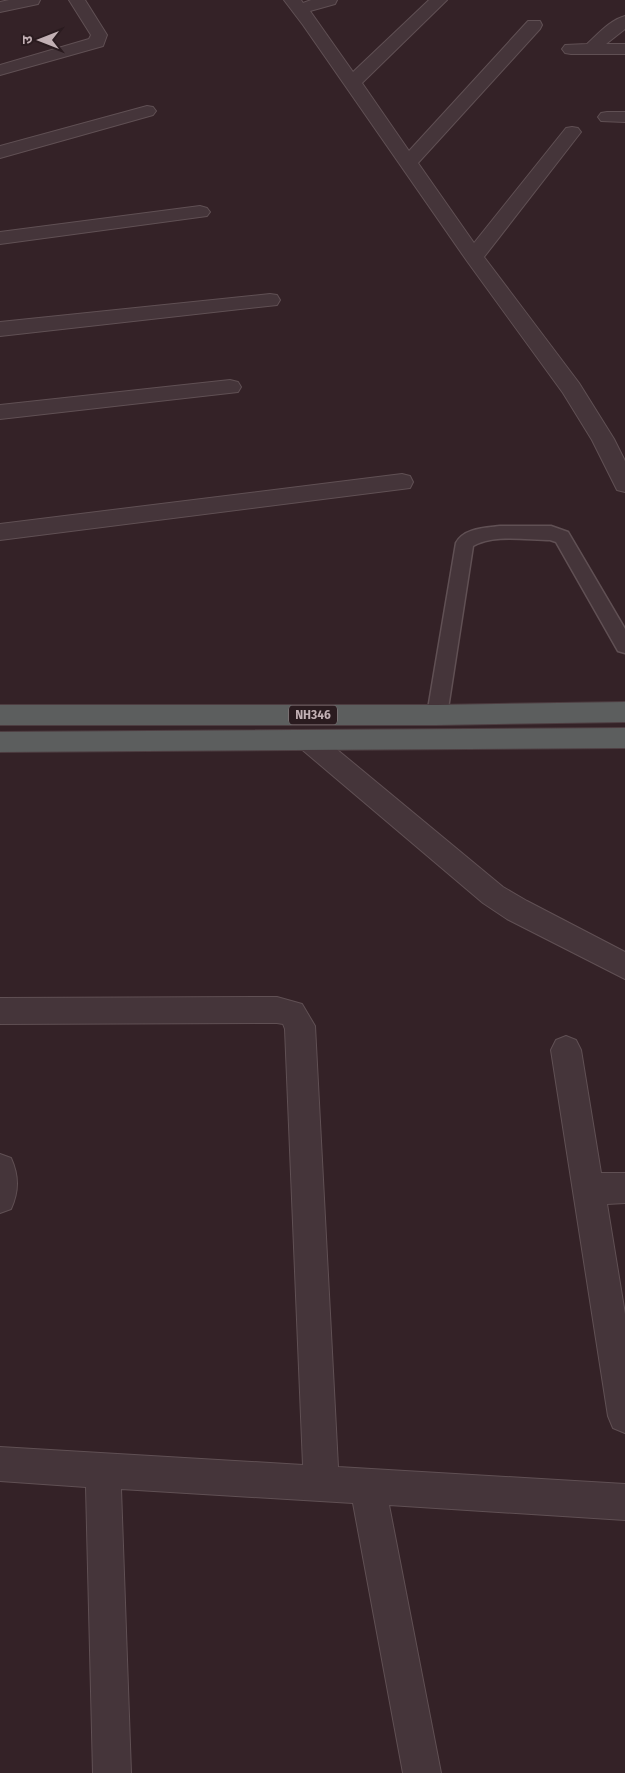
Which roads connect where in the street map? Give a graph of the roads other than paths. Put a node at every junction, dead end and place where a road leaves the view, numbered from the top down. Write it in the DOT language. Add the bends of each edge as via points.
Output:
graph roads {
  1 [pos="32,0"];
  2 [pos="77,0"];
  3 [pos="329,0"];
  4 [pos="439,0"];
  5 [pos="295,5"];
  6 [pos="0,7"];
  7 [pos="625,21"];
  8 [pos="534,25"];
  9 [pos="571,49"];
  10 [pos="591,49"];
  11 [pos="625,49"];
  12 [pos="0,70"];
  13 [pos="352,83"];
  14 [pos="147,111"];
  15 [pos="572,132"];
  16 [pos="0,152"];
  17 [pos="408,163"];
  18 [pos="200,212"];
  19 [pos="0,238"];
  20 [pos="474,257"];
  21 [pos="270,300"];
  22 [pos="0,329"];
  23 [pos="230,387"];
  24 [pos="0,412"];
  25 [pos="402,482"];
  26 [pos="625,484"];
  27 [pos="0,532"];
  28 [pos="625,646"];
  29 [pos="625,712"];
  30 [pos="0,715"];
  31 [pos="436,715"];
  32 [pos="625,738"];
  33 [pos="308,740"];
  34 [pos="0,742"];
  35 [pos="625,966"];
  36 [pos="0,1011"];
  37 [pos="566,1050"];
  38 [pos="0,1169"];
  39 [pos="625,1188"];
  40 [pos="588,1189"];
  41 [pos="0,1198"];
  42 [pos="625,1416"];
  43 [pos="0,1464"];
  44 [pos="103,1470"];
  45 [pos="321,1483"];
  46 [pos="368,1487"];
  47 [pos="625,1502"];
  48 [pos="112,1773"];
  49 [pos="422,1773"];
  1 -- 6 [label="street"];
  2 -- 12 [label="street" via="98,35 97,42"];
  3 -- 5 [label="street"];
  4 -- 13 [label="street"];
  5 -- 13 [label="street"];
  7 -- 10 [label="street"];
  8 -- 17 [label="street"];
  9 -- 10 [label="street"];
  10 -- 11 [label="street"];
  13 -- 17 [label="street"];
  14 -- 16 [label="street"];
  15 -- 20 [label="street"];
  17 -- 20 [label="street"];
  18 -- 19 [label="street"];
  20 -- 26 [label="street" via="571,388 603,439"];
  21 -- 22 [label="street"];
  23 -- 24 [label="street"];
  25 -- 27 [label="street"];
  28 -- 31 [label="lane" via="562,537 551,534 478,536 465,543"];
  29 -- 31 [label="highway, NH346"];
  30 -- 31 [label="highway, NH346"];
  32 -- 33 [label="highway, NH346"];
  33 -- 34 [label="highway, NH346"];
  33 -- 35 [label="street" via="493,895"];
  36 -- 45 [label="street" via="278,1010 292,1013 300,1026"];
  37 -- 40 [label="street"];
  38 -- 41 [label="street"];
  39 -- 40 [label="street"];
  40 -- 42 [label="street"];
  43 -- 44 [label="street"];
  44 -- 45 [label="street"];
  44 -- 48 [label="street"];
  45 -- 46 [label="street"];
  46 -- 47 [label="street"];
  46 -- 49 [label="street"];
}
